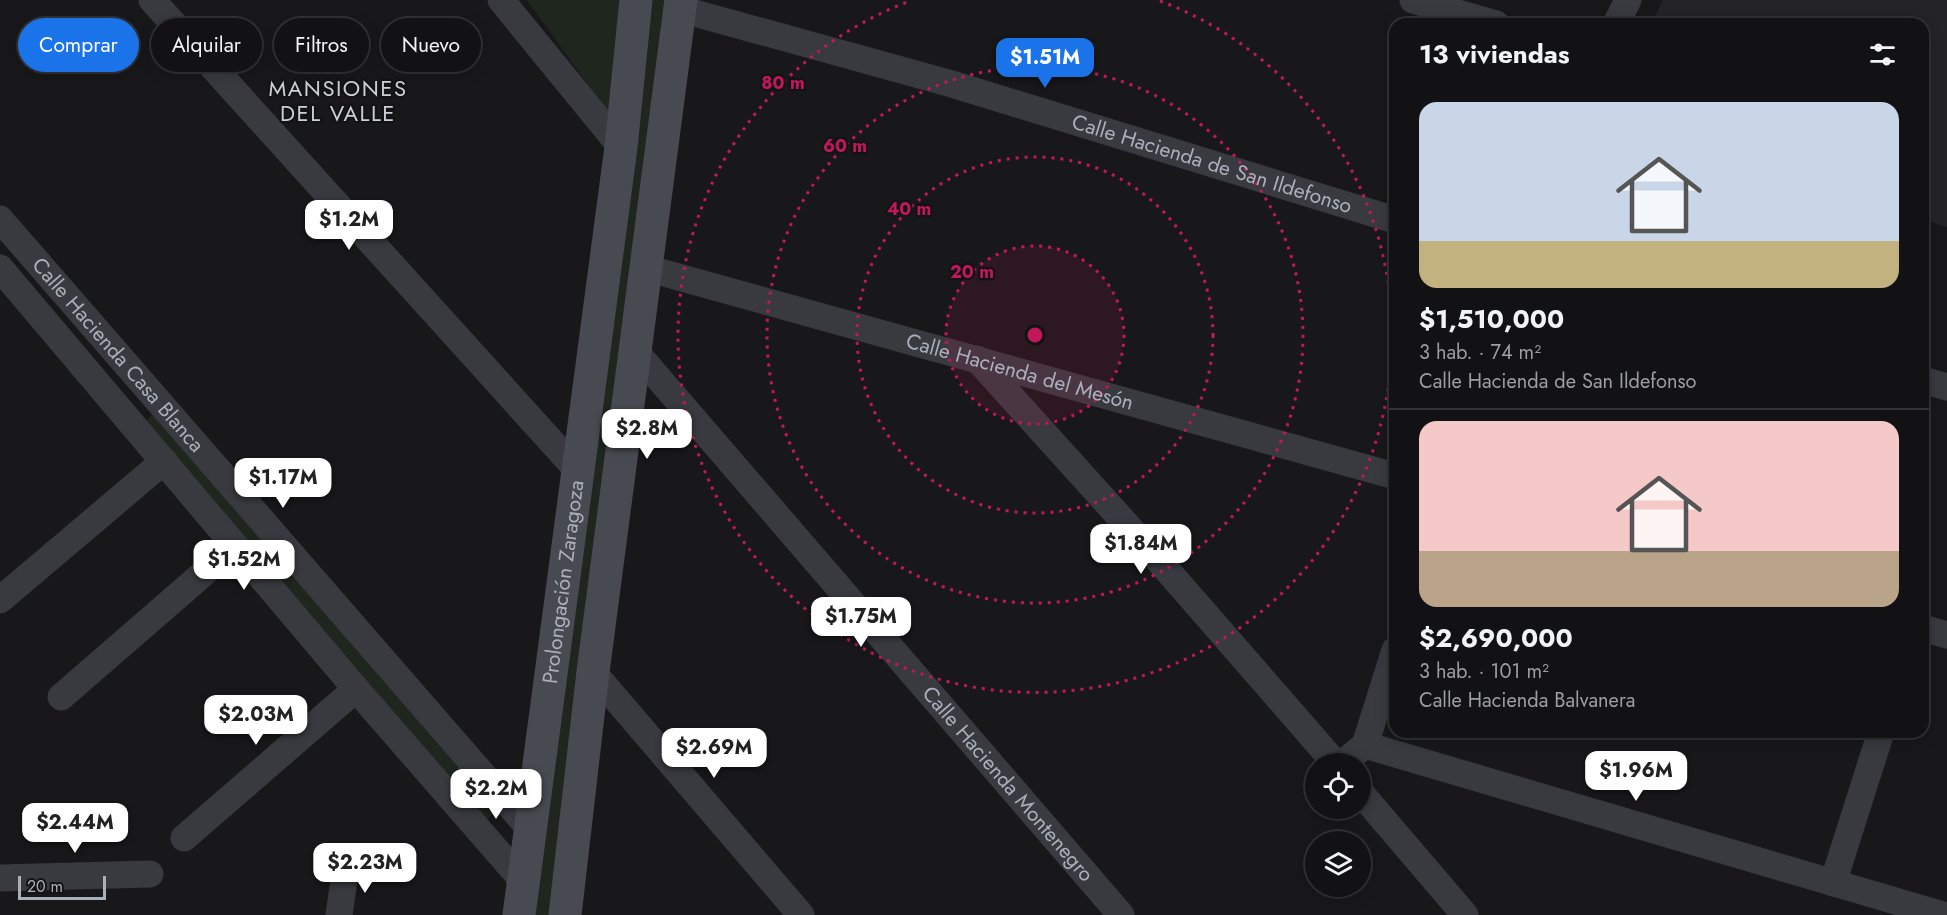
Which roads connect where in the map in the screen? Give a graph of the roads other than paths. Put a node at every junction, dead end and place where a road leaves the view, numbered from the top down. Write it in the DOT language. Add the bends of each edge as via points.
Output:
graph roads {
  1 [pos="152,0"];
  2 [pos="501,0"];
  3 [pos="636,0"];
  4 [pos="1628,0"];
  5 [pos="1418,1"];
  6 [pos="680,5"];
  7 [pos="1476,18"];
  8 [pos="1619,18"];
  9 [pos="621,147"];
  10 [pos="1389,218"];
  11 [pos="0,219"];
  12 [pos="0,268"];
  13 [pos="646,268"];
  14 [pos="636,352"];
  15 [pos="977,359"];
  16 [pos="1929,382"];
  17 [pos="1947,387"];
  18 [pos="164,461"];
  19 [pos="579,472"];
  20 [pos="1389,474"];
  21 [pos="235,546"];
  22 [pos="0,600"];
  23 [pos="1929,630"];
  24 [pos="1947,635"];
  25 [pos="1389,669"];
  26 [pos="593,672"];
  27 [pos="356,688"];
  28 [pos="61,697"];
  29 [pos="1879,738"];
  30 [pos="1365,745"];
  31 [pos="1326,753"];
  32 [pos="1355,753"];
  33 [pos="496,790"];
  34 [pos="1371,805"];
  35 [pos="466,816"];
  36 [pos="530,829"];
  37 [pos="184,838"];
  38 [pos="346,866"];
  39 [pos="150,874"];
  40 [pos="0,878"];
  41 [pos="524,882"];
  42 [pos="1833,884"];
  43 [pos="339,915"];
  44 [pos="519,915"];
  45 [pos="565,915"];
  46 [pos="801,915"];
  47 [pos="1121,915"];
  48 [pos="1465,915"];
  49 [pos="1943,915"];
  1 -- 19 [label="street"];
  2 -- 9 [label="street"];
  3 -- 9 [label="main road, Prolongación Zaragoza"];
  4 -- 8 [label="street"];
  5 -- 7 [label="street"];
  6 -- 10 [label="street, Calle Hacienda de San Ildefonso"];
  6 -- 13 [label="main road, Prolongación Zaragoza"];
  9 -- 19 [label="main road, Prolongación Zaragoza"];
  11 -- 33 [label="street, Calle Hacienda Casa Blanca"];
  12 -- 18 [label="street, Calle Hacienda Casa Blanca"];
  13 -- 14 [label="main road, Prolongación Zaragoza"];
  13 -- 15 [label="street, Calle Hacienda del Mesón"];
  14 -- 26 [label="main road, Prolongación Zaragoza"];
  14 -- 47 [label="street, Calle Hacienda Montenegro"];
  15 -- 20 [label="street, Calle Hacienda del Mesón"];
  15 -- 31 [label="street" via="1155,555"];
  16 -- 17 [label="street"];
  18 -- 21 [label="street, Calle Hacienda Casa Blanca"];
  18 -- 22 [label="street"];
  19 -- 36 [label="main road, Prolongación Zaragoza"];
  21 -- 27 [label="street, Calle Hacienda Casa Blanca"];
  21 -- 28 [label="street"];
  23 -- 24 [label="street"];
  25 -- 30 [label="street"];
  26 -- 45 [label="main road, Prolongación Zaragoza"];
  26 -- 46 [label="street"];
  27 -- 35 [label="street, Calle Hacienda Casa Blanca"];
  27 -- 37 [label="street"];
  29 -- 42 [label="street"];
  30 -- 32 [label="street"];
  30 -- 42 [label="street"];
  33 -- 35 [label="street"];
  33 -- 36 [label="street, Calle Hacienda Casa Blanca"];
  34 -- 48 [label="street"];
  35 -- 41 [label="street, Calle Hacienda Casa Blanca"];
  36 -- 41 [label="main road, Prolongación Zaragoza"];
  38 -- 43 [label="street"];
  39 -- 40 [label="street"];
  41 -- 44 [label="main road, Prolongación Zaragoza"];
  42 -- 49 [label="street"];
}
